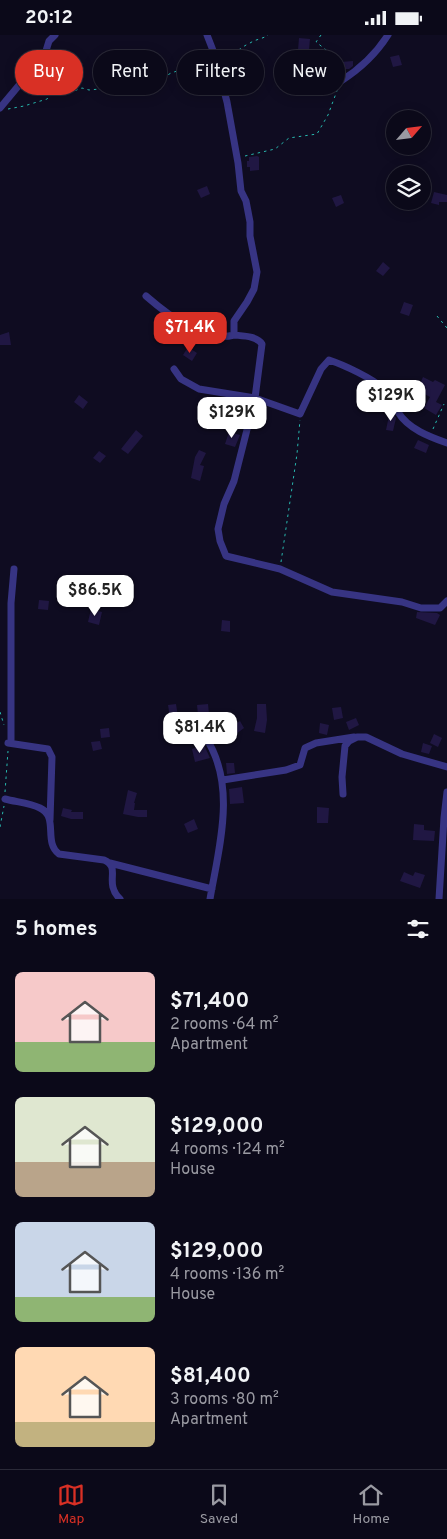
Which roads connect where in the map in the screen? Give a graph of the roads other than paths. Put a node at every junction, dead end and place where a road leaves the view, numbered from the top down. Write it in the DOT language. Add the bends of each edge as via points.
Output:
graph roads {
  1 [pos="55,35"];
  2 [pos="207,35"];
  3 [pos="388,35"];
  4 [pos="345,78"];
  5 [pos="0,108"];
  6 [pos="146,296"];
  7 [pos="234,335"];
  8 [pos="174,369"];
  9 [pos="255,398"];
  10 [pos="447,443"];
  11 [pos="14,569"];
  12 [pos="447,601"];
  13 [pos="192,721"];
  14 [pos="357,737"];
  15 [pos="447,767"];
  16 [pos="223,780"];
  17 [pos="447,792"];
  18 [pos="343,794"];
  19 [pos="5,799"];
  20 [pos="50,820"];
  21 [pos="110,863"];
  22 [pos="212,889"];
  23 [pos="120,899"];
  24 [pos="210,899"];
  25 [pos="439,899"];
  1 -- 5 [label="street" via="49,41 45,54"];
  2 -- 7 [label="street" via="227,102 257,273 254,289 234,321"];
  3 -- 4 [label="street" via="379,49"];
  6 -- 7 [label="street" via="195,331"];
  7 -- 9 [label="street" via="254,338 262,344"];
  8 -- 9 [label="street" via="180,379 199,389"];
  9 -- 10 [label="street" via="300,414 321,369 329,360 383,388 406,422"];
  9 -- 12 [label="street" via="218,529 226,556 280,569 332,592 402,602 421,608 440,608"];
  11 -- 20 [label="street" via="10,743 48,749 52,757"];
  13 -- 16 [label="street" via="206,738"];
  14 -- 15 [label="street" via="366,737 402,755"];
  14 -- 16 [label="street" via="305,747 300,765 286,770"];
  14 -- 18 [label="street" via="345,746"];
  16 -- 22 [label="street" via="225,807"];
  17 -- 25 [label="street"];
  19 -- 20 [label="street" via="40,808"];
  20 -- 21 [label="street" via="51,843 59,854"];
  21 -- 22 [label="street"];
  21 -- 23 [label="street" via="113,868 111,887"];
  22 -- 24 [label="street"];
}
